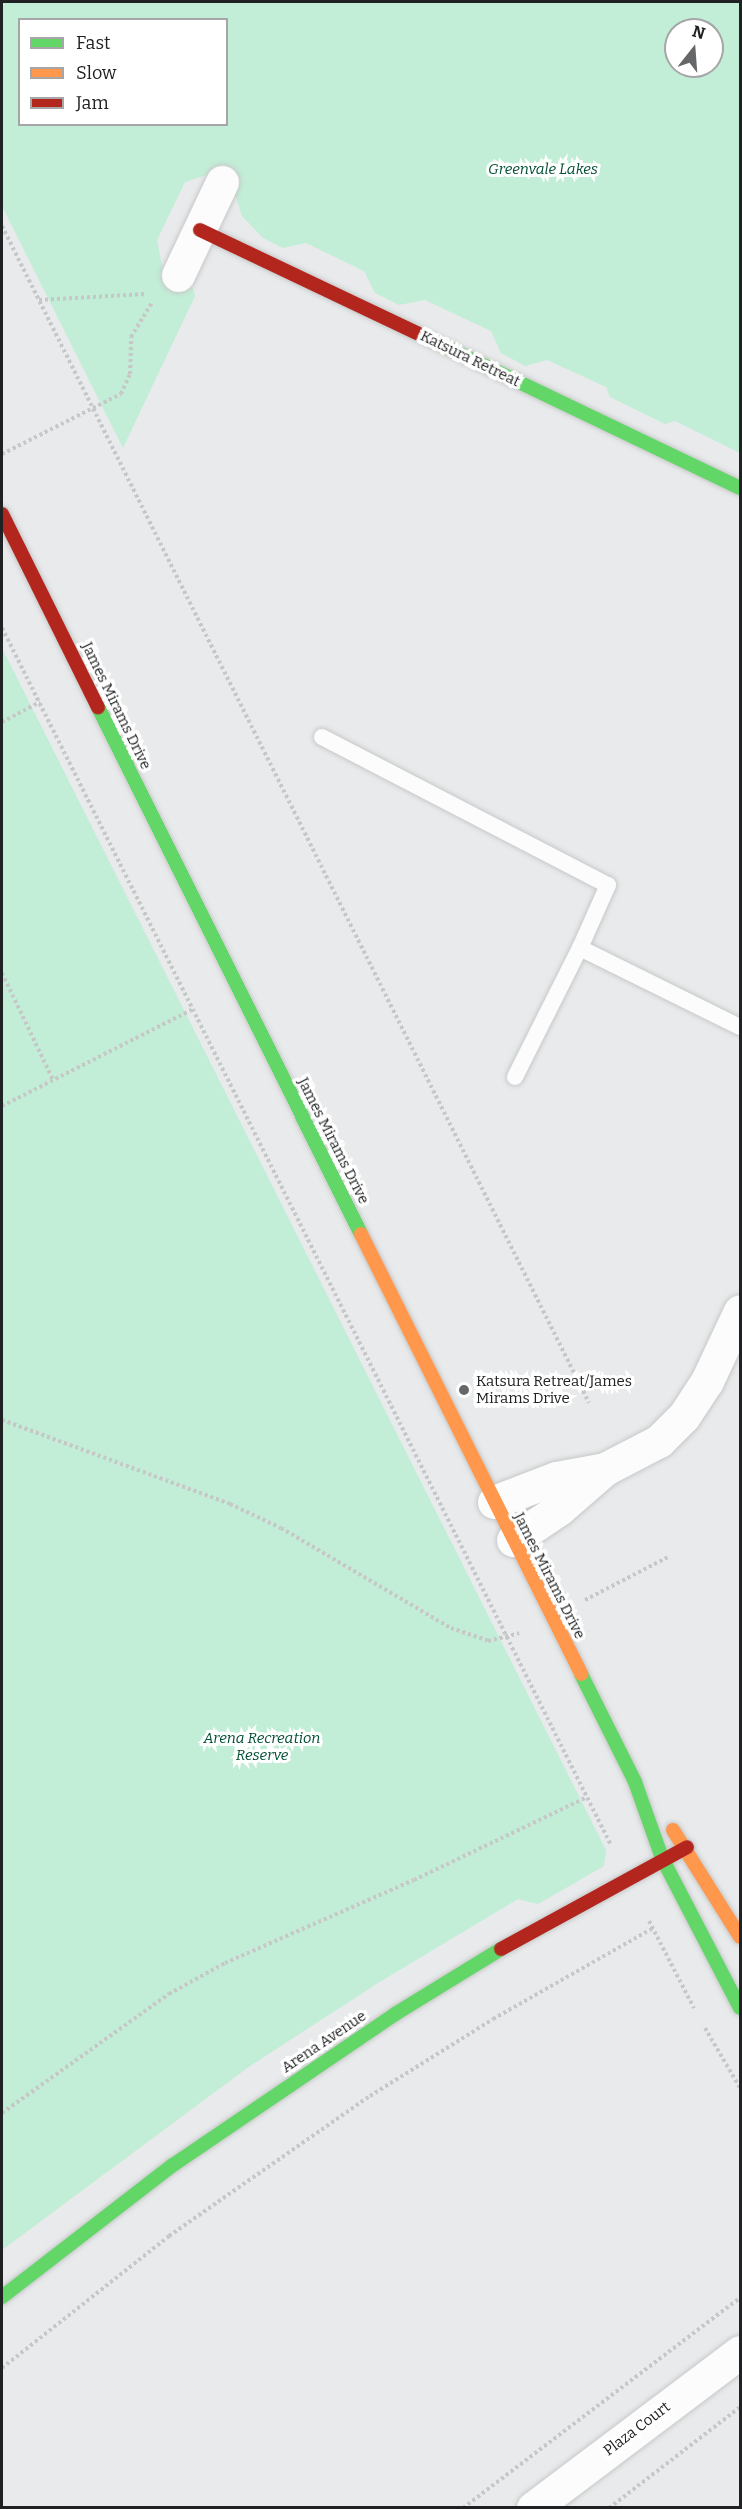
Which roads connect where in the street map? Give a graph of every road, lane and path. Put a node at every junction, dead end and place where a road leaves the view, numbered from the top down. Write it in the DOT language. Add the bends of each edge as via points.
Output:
graph roads {
  1 [pos="222,182"];
  2 [pos="2,226"];
  3 [pos="200,230"];
  4 [pos="166,288"];
  5 [pos="39,300"];
  6 [pos="95,409"];
  7 [pos="2,454"];
  8 [pos="741,488"];
  9 [pos="2,514"];
  10 [pos="2,628"];
  11 [pos="40,702"];
  12 [pos="2,722"];
  13 [pos="322,737"];
  14 [pos="580,948"];
  15 [pos="2,973"];
  16 [pos="193,1009"];
  17 [pos="741,1027"];
  18 [pos="515,1077"];
  19 [pos="53,1080"];
  20 [pos="2,1106"];
  21 [pos="741,1311"];
  22 [pos="589,1403"];
  23 [pos="2,1420"];
  24 [pos="605,1469"];
  25 [pos="494,1502"];
  26 [pos="513,1540"];
  27 [pos="668,1557"];
  28 [pos="580,1602"];
  29 [pos="508,1639"];
  30 [pos="635,1782"];
  31 [pos="588,1797"];
  32 [pos="687,1847"];
  33 [pos="662,1858"];
  34 [pos="627,1878"];
  35 [pos="653,1928"];
  36 [pos="741,1937"];
  37 [pos="741,2008"];
  38 [pos="2,2113"];
  39 [pos="2,2297"];
  40 [pos="741,2298"];
  41 [pos="741,2352"];
  42 [pos="2,2368"];
  43 [pos="741,2407"];
  44 [pos="463,2508"];
  45 [pos="533,2508"];
  46 [pos="609,2508"];
  1 -- 3 [label="street"];
  2 -- 5 [label="path"];
  3 -- 4 [label="street"];
  3 -- 8 [label="street, Katsura Retreat"];
  4 -- 5 [label="path"];
  4 -- 6 [label="path" via="135,326 130,374 124,389"];
  5 -- 6 [label="path"];
  6 -- 7 [label="path"];
  6 -- 22 [label="path"];
  9 -- 25 [label="street, James Mirams Drive"];
  10 -- 11 [label="path"];
  11 -- 12 [label="path"];
  11 -- 16 [label="path"];
  13 -- 14 [label="lane" via="608,885"];
  14 -- 17 [label="lane"];
  14 -- 18 [label="lane"];
  15 -- 19 [label="path"];
  16 -- 19 [label="path"];
  16 -- 29 [label="path"];
  19 -- 20 [label="path"];
  21 -- 24 [label="street" via="707,1381 684,1416 659,1441"];
  23 -- 29 [label="path" via="230,1504 281,1528 446,1626 488,1641"];
  24 -- 25 [label="street" via="556,1478"];
  24 -- 26 [label="street" via="559,1509"];
  25 -- 26 [label="street, James Mirams Drive"];
  26 -- 30 [label="street, James Mirams Drive"];
  27 -- 28 [label="path"];
  29 -- 31 [label="path"];
  30 -- 32 [label="street, James Mirams Drive"];
  30 -- 33 [label="street, James Mirams Drive"];
  31 -- 34 [label="path"];
  31 -- 38 [label="path" via="225,1963 169,1994"];
  32 -- 33 [label="street, Arena Avenue"];
  32 -- 36 [label="street, James Mirams Drive"];
  33 -- 34 [label="street, Arena Avenue"];
  33 -- 37 [label="street, James Mirams Drive"];
  34 -- 39 [label="street, Arena Avenue" via="502,1948 286,2087 173,2165"];
  35 -- 42 [label="path" via="493,2019 370,2096 169,2236"];
  40 -- 44 [label="path"];
  41 -- 45 [label="street, Plaza Court"];
  43 -- 46 [label="path"];
}
